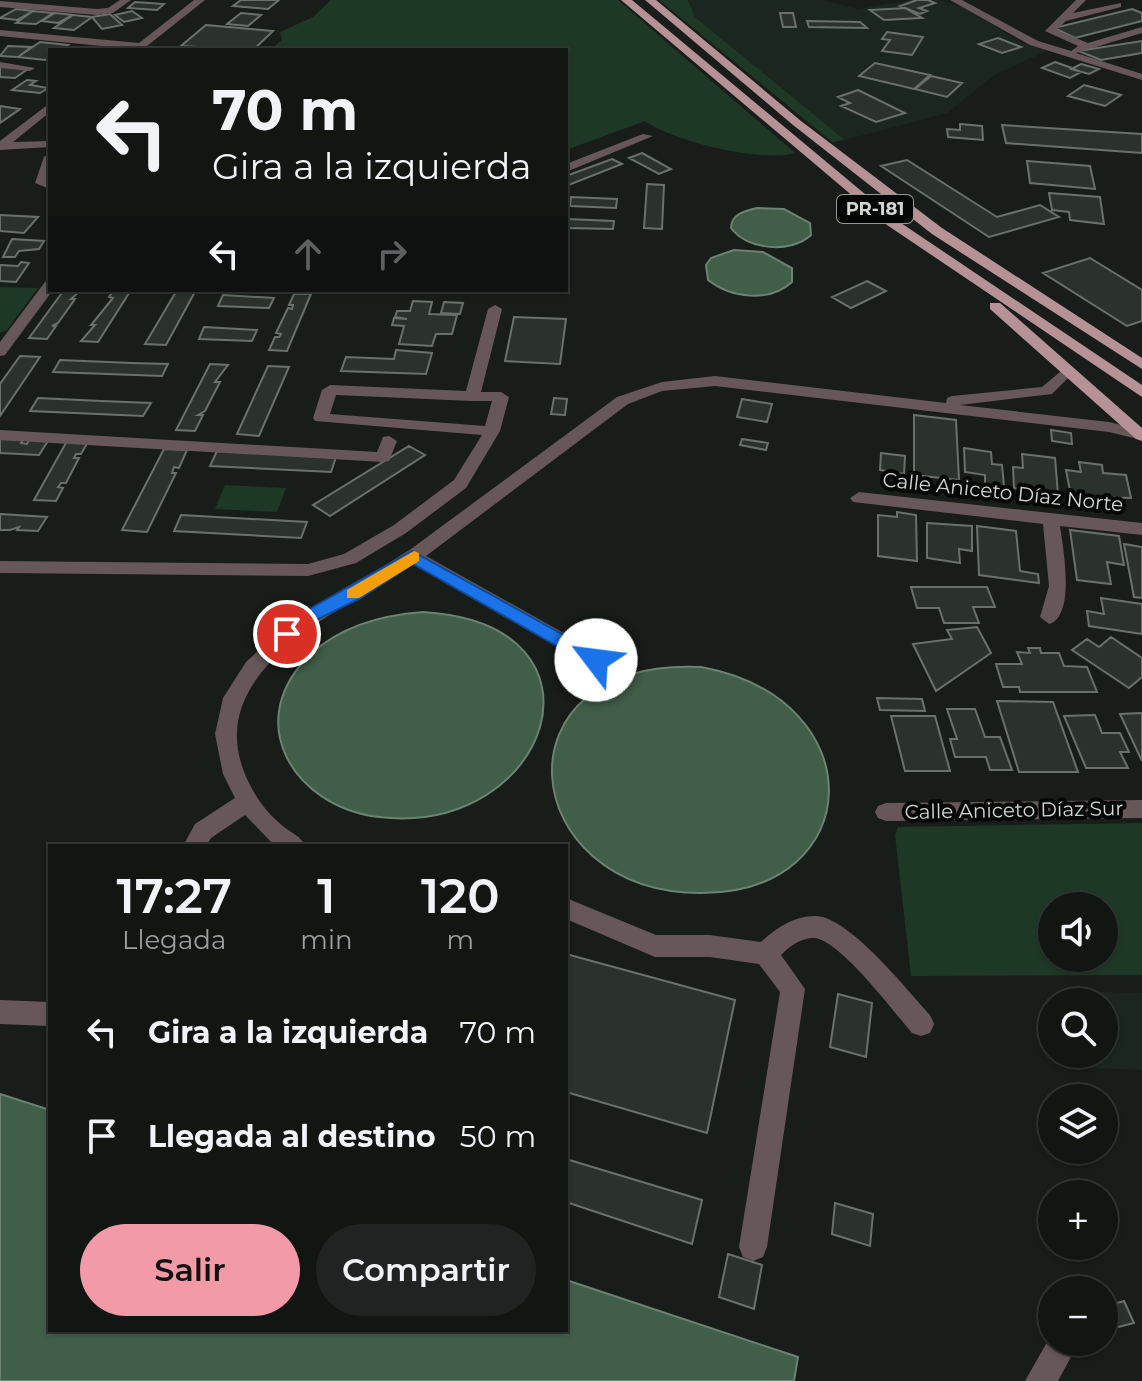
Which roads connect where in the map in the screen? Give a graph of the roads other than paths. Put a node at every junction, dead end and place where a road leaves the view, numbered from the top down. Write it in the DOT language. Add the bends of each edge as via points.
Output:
graph roads {
  1 [pos="126,0"];
  2 [pos="200,0"];
  3 [pos="626,0"];
  4 [pos="650,0"];
  5 [pos="955,0"];
  6 [pos="1081,0"];
  7 [pos="16,2"];
  8 [pos="0,4"];
  9 [pos="1118,5"];
  10 [pos="0,13"];
  11 [pos="1061,19"];
  12 [pos="1142,30"];
  13 [pos="0,33"];
  14 [pos="1087,46"];
  15 [pos="139,48"];
  16 [pos="1067,53"];
  17 [pos="0,65"];
  18 [pos="30,68"];
  19 [pos="1142,77"];
  20 [pos="48,108"];
  21 [pos="647,136"];
  22 [pos="48,144"];
  23 [pos="1,146"];
  24 [pos="48,163"];
  25 [pos="568,167"];
  26 [pos="48,185"];
  27 [pos="965,273"];
  28 [pos="48,288"];
  29 [pos="495,309"];
  30 [pos="2,346"];
  31 [pos="1142,365"];
  32 [pos="1066,372"];
  33 [pos="1142,392"];
  34 [pos="1036,393"];
  35 [pos="472,396"];
  36 [pos="872,398"];
  37 [pos="1062,423"];
  38 [pos="492,431"];
  39 [pos="0,435"];
  40 [pos="1141,436"];
  41 [pos="389,441"];
  42 [pos="859,498"];
  43 [pos="1051,520"];
  44 [pos="1142,529"];
  45 [pos="412,556"];
  46 [pos="0,567"];
  47 [pos="1049,617"];
  48 [pos="596,660"];
  49 [pos="245,803"];
  50 [pos="1142,809"];
  51 [pos="886,812"];
  52 [pos="195,844"];
  53 [pos="292,844"];
  54 [pos="568,909"];
  55 [pos="766,954"];
  56 [pos="0,1012"];
  57 [pos="48,1014"];
  58 [pos="921,1024"];
  59 [pos="753,1247"];
  60 [pos="1056,1356"];
  61 [pos="1040,1381"];
  1 -- 7 [label="street" via="110,11 97,12"];
  2 -- 15 [label="street"];
  3 -- 27 [label="main road, PR-181" via="891,222"];
  4 -- 31 [label="main road, PR-181" via="937,231"];
  5 -- 16 [label="street" via="1025,38"];
  6 -- 11 [label="street"];
  7 -- 8 [label="street"];
  7 -- 10 [label="street"];
  9 -- 11 [label="street"];
  11 -- 14 [label="street" via="1050,31"];
  12 -- 14 [label="street"];
  13 -- 15 [label="street"];
  14 -- 16 [label="street"];
  16 -- 19 [label="street"];
  17 -- 18 [label="street"];
  20 -- 23 [label="street"];
  21 -- 25 [label="street"];
  22 -- 23 [label="street"];
  24 -- 26 [label="street" via="41,183"];
  27 -- 32 [label="main road"];
  27 -- 33 [label="main road, PR-181"];
  28 -- 30 [label="street"];
  29 -- 35 [label="street"];
  32 -- 34 [label="street" via="1054,387"];
  32 -- 40 [label="main road"];
  34 -- 36 [label="street" via="956,401"];
  34 -- 37 [label="street"];
  35 -- 38 [label="street" via="501,397"];
  35 -- 38 [label="street" via="330,390 321,418"];
  36 -- 37 [label="street"];
  36 -- 45 [label="street" via="715,381 682,382 631,397"];
  37 -- 40 [label="street"];
  38 -- 46 [label="street" via="460,484 400,529 350,559 322,567"];
  39 -- 41 [label="street" via="383,457"];
  42 -- 43 [label="street, Calle Aniceto Díaz Norte"];
  43 -- 44 [label="street, Calle Aniceto Díaz Norte"];
  43 -- 47 [label="street" via="1058,586"];
  45 -- 48 [label="street"];
  45 -- 49 [label="street" via="310,616 265,653 239,687 226,723 231,768"];
  49 -- 52 [label="street" via="203,831"];
  49 -- 53 [label="street"];
  50 -- 51 [label="street, Calle Aniceto Díaz Sur"];
  54 -- 55 [label="street" via="655,946"];
  55 -- 58 [label="street" via="786,934 817,927 845,941"];
  55 -- 59 [label="street" via="793,989"];
  56 -- 57 [label="street"];
  60 -- 61 [label="street"];
}
